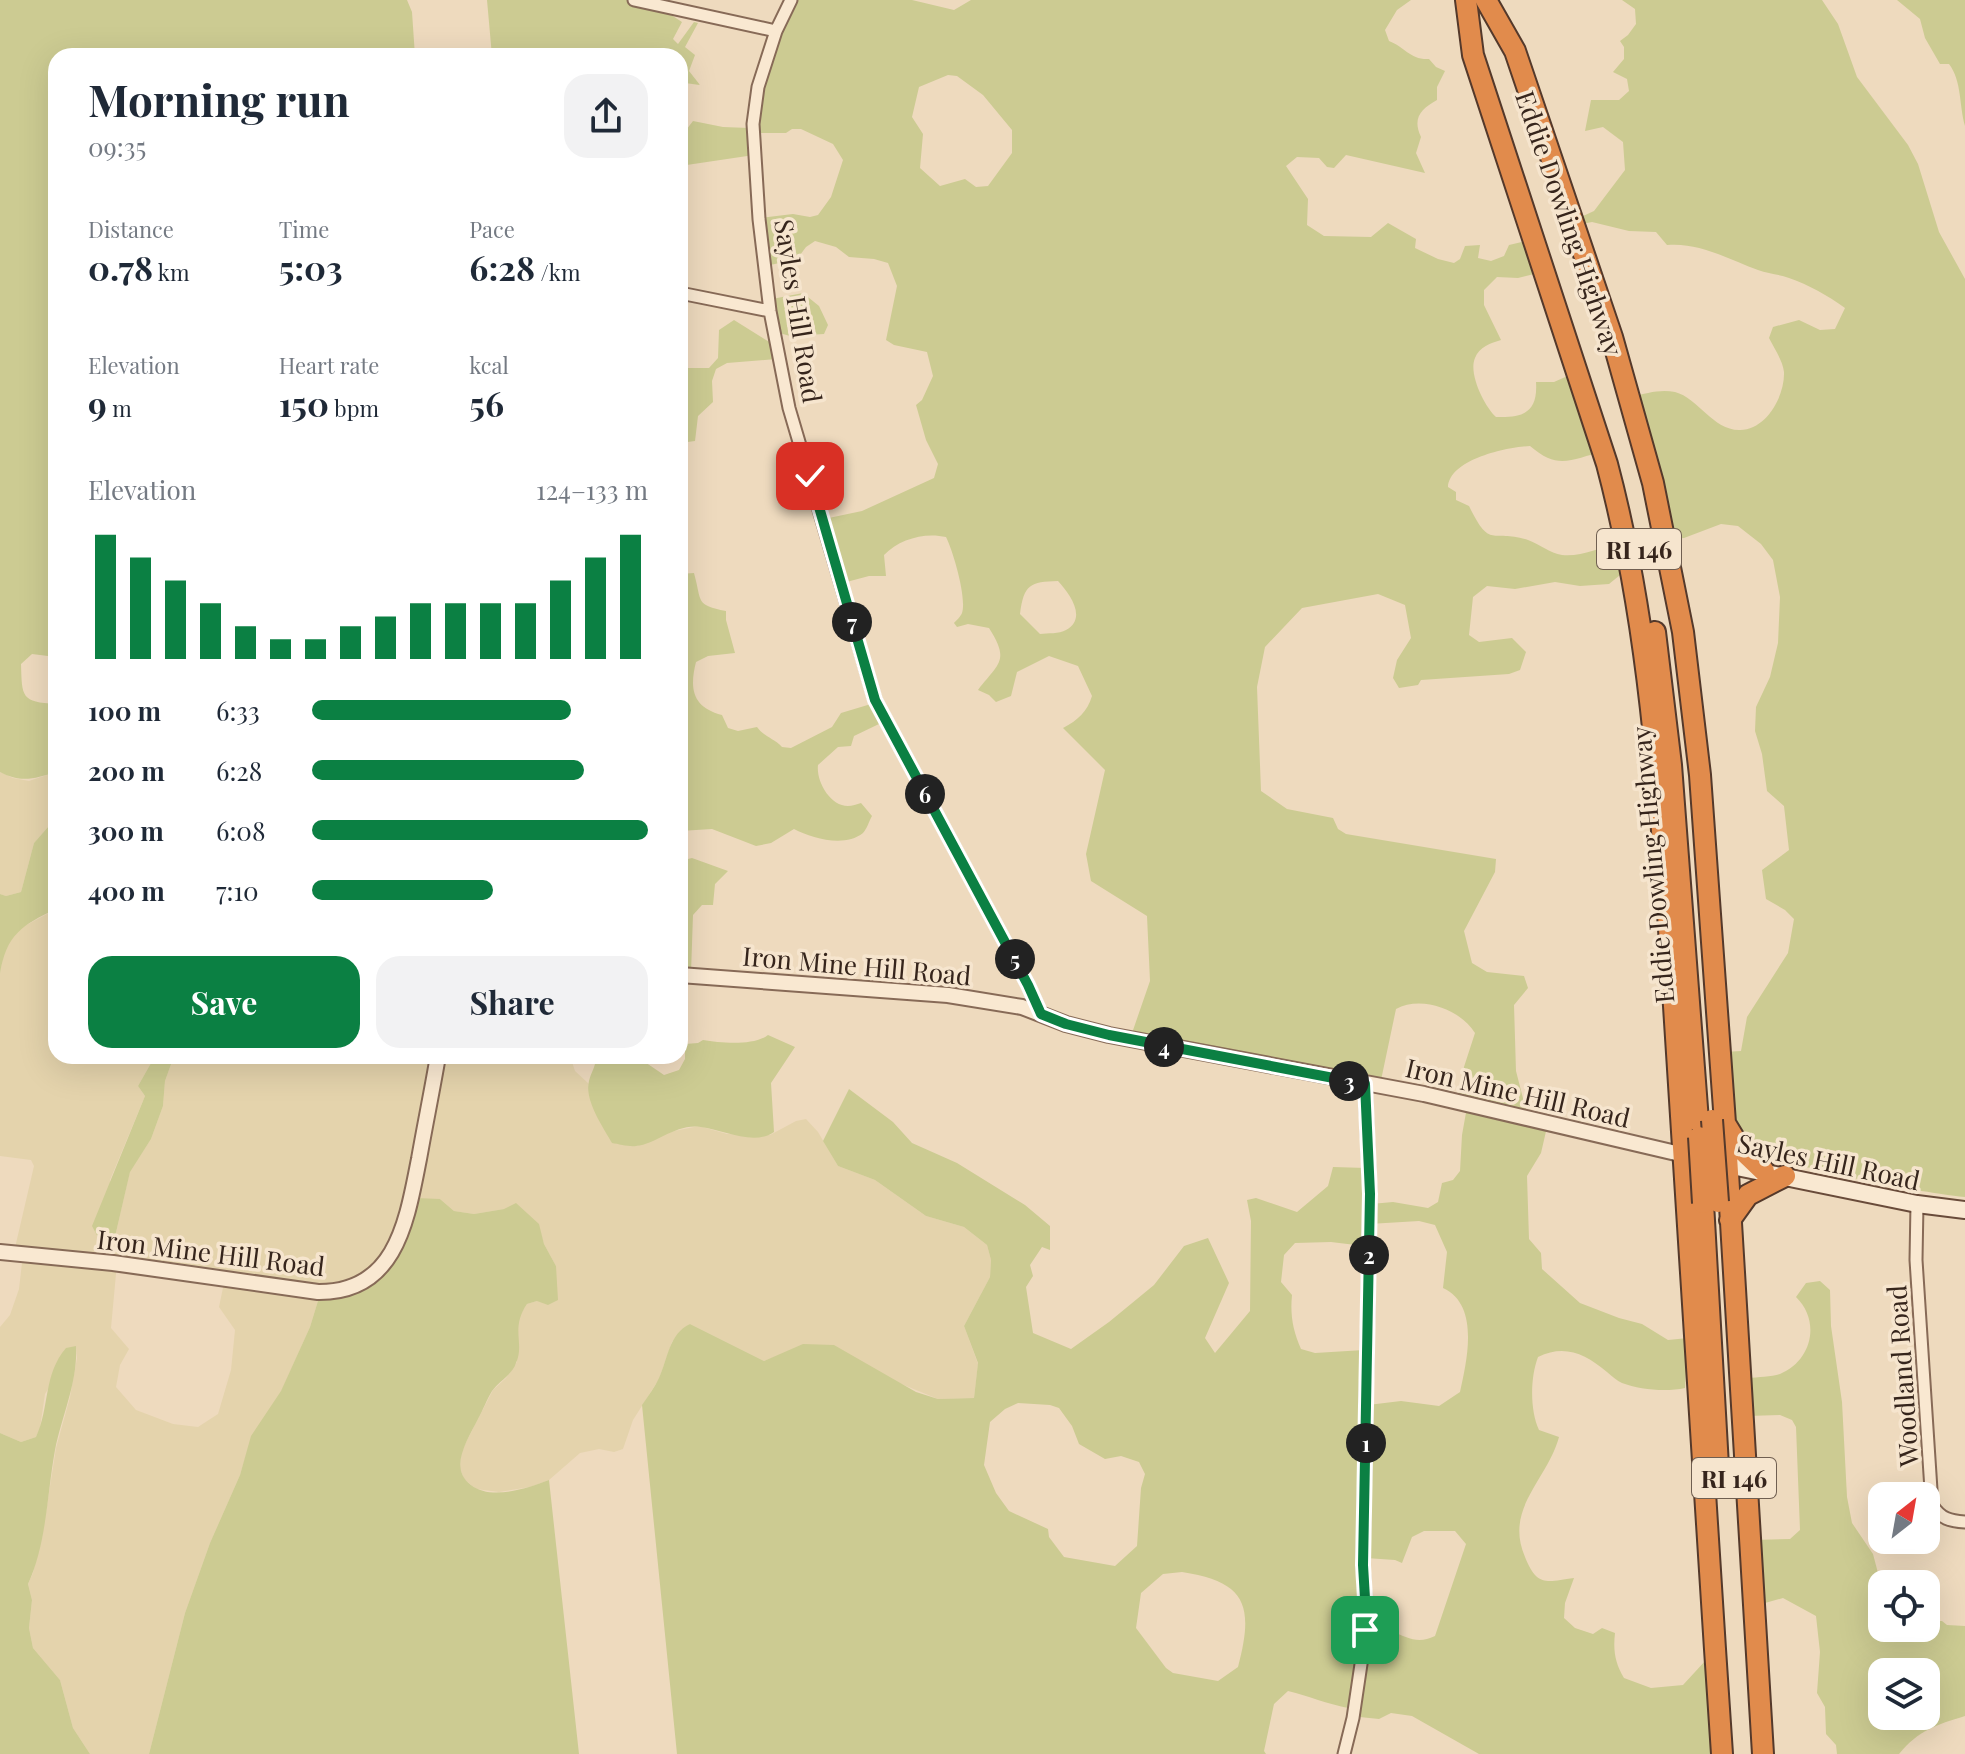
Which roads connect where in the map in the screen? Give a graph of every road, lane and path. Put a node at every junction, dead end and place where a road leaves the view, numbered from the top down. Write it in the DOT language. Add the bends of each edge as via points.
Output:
graph roads {
  1 [pos="634,0"];
  2 [pos="791,0"];
  3 [pos="1467,0"];
  4 [pos="1486,0"];
  5 [pos="776,31"];
  6 [pos="688,295"];
  7 [pos="770,311"];
  8 [pos="688,976"];
  9 [pos="1041,1014"];
  10 [pos="436,1064"];
  11 [pos="1365,1084"];
  12 [pos="1712,1121"];
  13 [pos="1684,1155"];
  14 [pos="1727,1165"];
  15 [pos="1764,1171"];
  16 [pos="1785,1176"];
  17 [pos="1711,1202"];
  18 [pos="1917,1204"];
  19 [pos="1965,1210"];
  20 [pos="1730,1220"];
  21 [pos="0,1252"];
  22 [pos="1965,1522"];
  23 [pos="1344,1754"];
  24 [pos="1722,1754"];
  25 [pos="1734,1754"];
  26 [pos="1751,1754"];
  27 [pos="1763,1754"];
  1 -- 5 [label="street"];
  2 -- 5 [label="street, Sayles Hill Road"];
  3 -- 12 [label="highway, Eddie Dowling Highway / RI 146" via="1593,374 1636,530 1657,642"];
  3 -- 13 [label="highway" via="1473,55 1598,432 1631,569 1658,777"];
  4 -- 12 [label="highway, Eddie Dowling Highway / RI 146" via="1612,378 1653,541 1681,716"];
  5 -- 7 [label="street, Sayles Hill Road" via="758,87 753,124"];
  6 -- 7 [label="street"];
  7 -- 9 [label="street, Sayles Hill Road" via="789,408 875,700"];
  8 -- 9 [label="street, Iron Mine Hill Road" via="948,995"];
  9 -- 11 [label="street, Iron Mine Hill Road" via="1121,1038"];
  10 -- 21 [label="street, Iron Mine Hill Road" via="407,1221 388,1259 358,1284 318,1292"];
  11 -- 13 [label="street, Iron Mine Hill Road"];
  11 -- 23 [label="street" via="1370,1194 1366,1615"];
  12 -- 14 [label="highway"];
  12 -- 15 [label="highway"];
  12 -- 17 [label="highway, Eddie Dowling Highway / RI 146, bridge"];
  13 -- 14 [label="street, Sayles Hill Road"];
  13 -- 24 [label="highway"];
  14 -- 15 [label="main road, Sayles Hill Road"];
  14 -- 20 [label="highway"];
  15 -- 16 [label="main road, Sayles Hill Road"];
  16 -- 18 [label="main road, Sayles Hill Road"];
  16 -- 20 [label="highway" via="1748,1195"];
  17 -- 25 [label="highway, Eddie Dowling Highway / RI 146"];
  17 -- 26 [label="highway, Eddie Dowling Highway / RI 146"];
  18 -- 19 [label="main road, Sayles Hill Road"];
  18 -- 22 [label="street, Woodland Road" via="1932,1505 1948,1521"];
  20 -- 27 [label="highway"];
}
